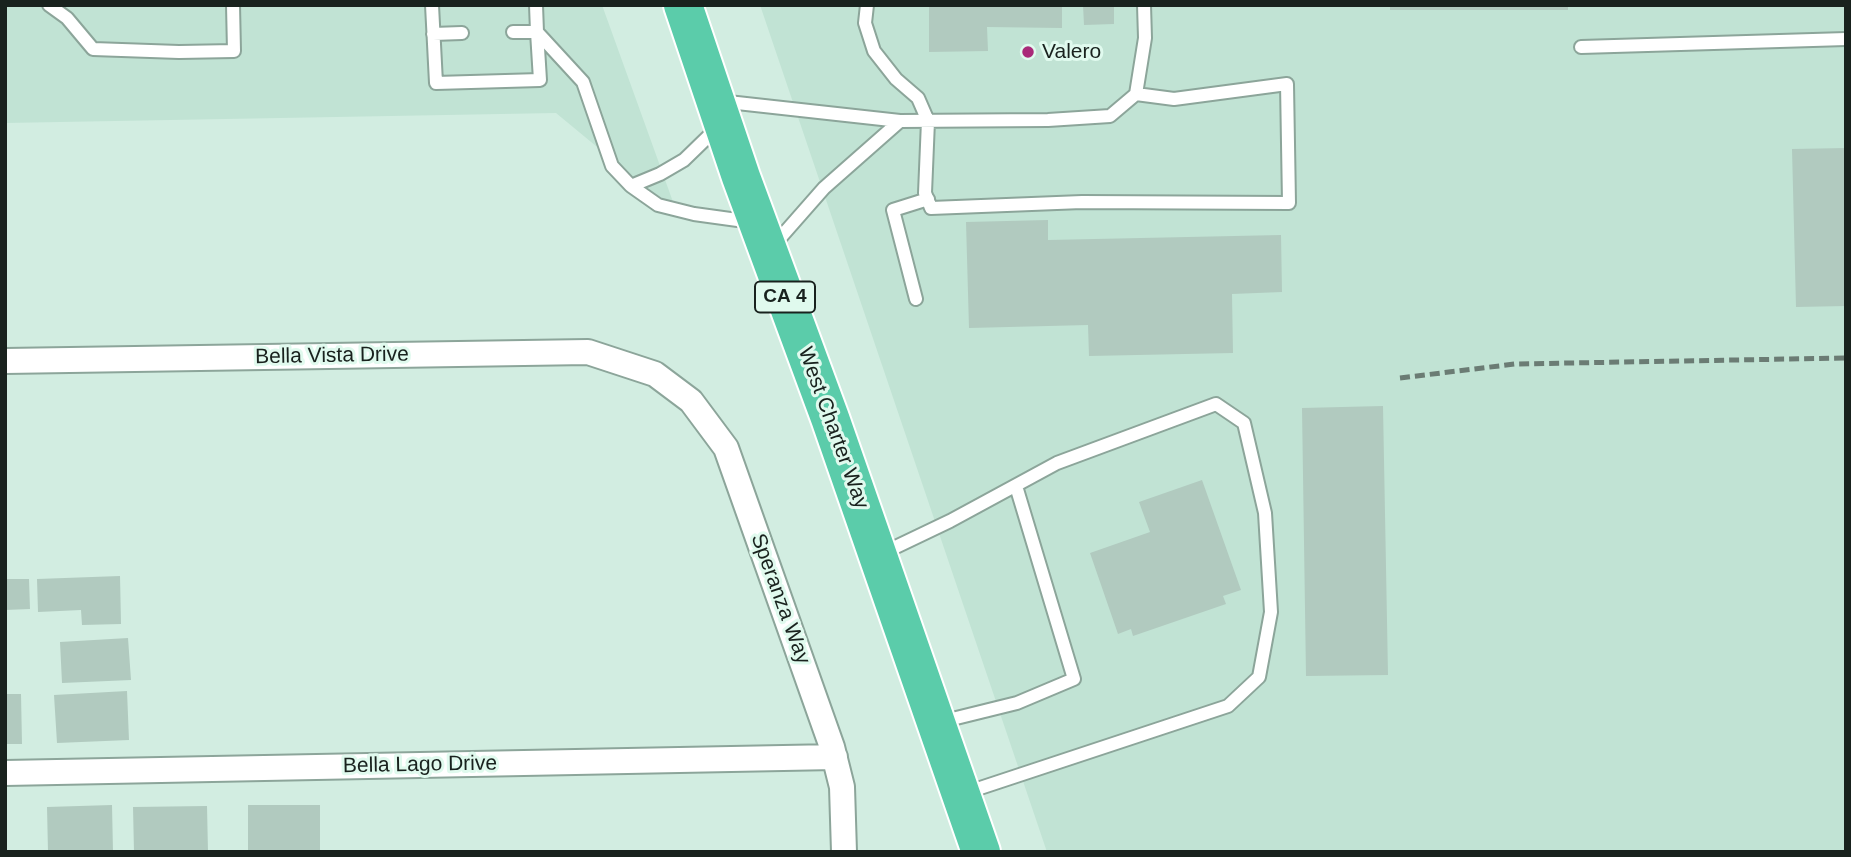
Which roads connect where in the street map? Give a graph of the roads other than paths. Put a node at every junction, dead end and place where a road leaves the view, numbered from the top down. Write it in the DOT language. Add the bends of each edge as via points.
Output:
graph roads {
  1 [pos="49,5"];
  2 [pos="233,5"];
  3 [pos="432,5"];
  4 [pos="536,5"];
  5 [pos="683,5"];
  6 [pos="867,5"];
  7 [pos="1144,5"];
  8 [pos="513,32"];
  9 [pos="537,32"];
  10 [pos="462,33"];
  11 [pos="433,34"];
  12 [pos="1846,39"];
  13 [pos="1581,47"];
  14 [pos="1136,94"];
  15 [pos="719,112"];
  16 [pos="900,121"];
  17 [pos="928,121"];
  18 [pos="631,186"];
  19 [pos="928,200"];
  20 [pos="763,237"];
  21 [pos="916,299"];
  22 [pos="5,361"];
  23 [pos="656,374"];
  24 [pos="1016,486"];
  25 [pos="878,555"];
  26 [pos="936,723"];
  27 [pos="835,757"];
  28 [pos="5,773"];
  29 [pos="961,794"];
  30 [pos="844,852"];
  31 [pos="981,852"];
  1 -- 2 [label="lane" via="93,48 179,52 234,51"];
  3 -- 11 [label="lane"];
  4 -- 9 [label="lane"];
  5 -- 15 [label="highway, West Charter Way / CA 4"];
  6 -- 17 [label="lane" via="865,23 874,51 918,98"];
  7 -- 14 [label="lane"];
  8 -- 9 [label="lane"];
  9 -- 11 [label="lane" via="540,80 436,83"];
  9 -- 18 [label="lane" via="583,82 612,166"];
  10 -- 11 [label="lane"];
  12 -- 13 [label="lane"];
  14 -- 17 [label="lane" via="1110,116"];
  14 -- 19 [label="lane" via="1174,99 1287,84 1289,203 1082,202 931,208"];
  15 -- 16 [label="lane" via="766,104"];
  15 -- 18 [label="lane" via="684,160"];
  15 -- 20 [label="highway, West Charter Way / CA 4"];
  16 -- 17 [label="lane"];
  16 -- 20 [label="lane"];
  17 -- 19 [label="lane"];
  18 -- 20 [label="lane" via="658,205"];
  19 -- 21 [label="lane" via="893,210"];
  20 -- 25 [label="highway, West Charter Way / CA 4"];
  22 -- 23 [label="street, Bella Vista Drive" via="588,352"];
  23 -- 27 [label="street, Speranza Way" via="691,401 726,449"];
  24 -- 25 [label="lane"];
  24 -- 26 [label="lane" via="1074,679 1017,702"];
  24 -- 29 [label="lane" via="1057,463 1216,404 1244,424 1265,525 1271,612 1262,664 1259,677 1228,706"];
  25 -- 26 [label="highway, West Charter Way / CA 4"];
  26 -- 29 [label="highway, West Charter Way / CA 4"];
  27 -- 28 [label="street, Bella Lago Drive"];
  27 -- 30 [label="street, Speranza Way" via="842,787"];
  29 -- 31 [label="highway, West Charter Way / CA 4"];
}
